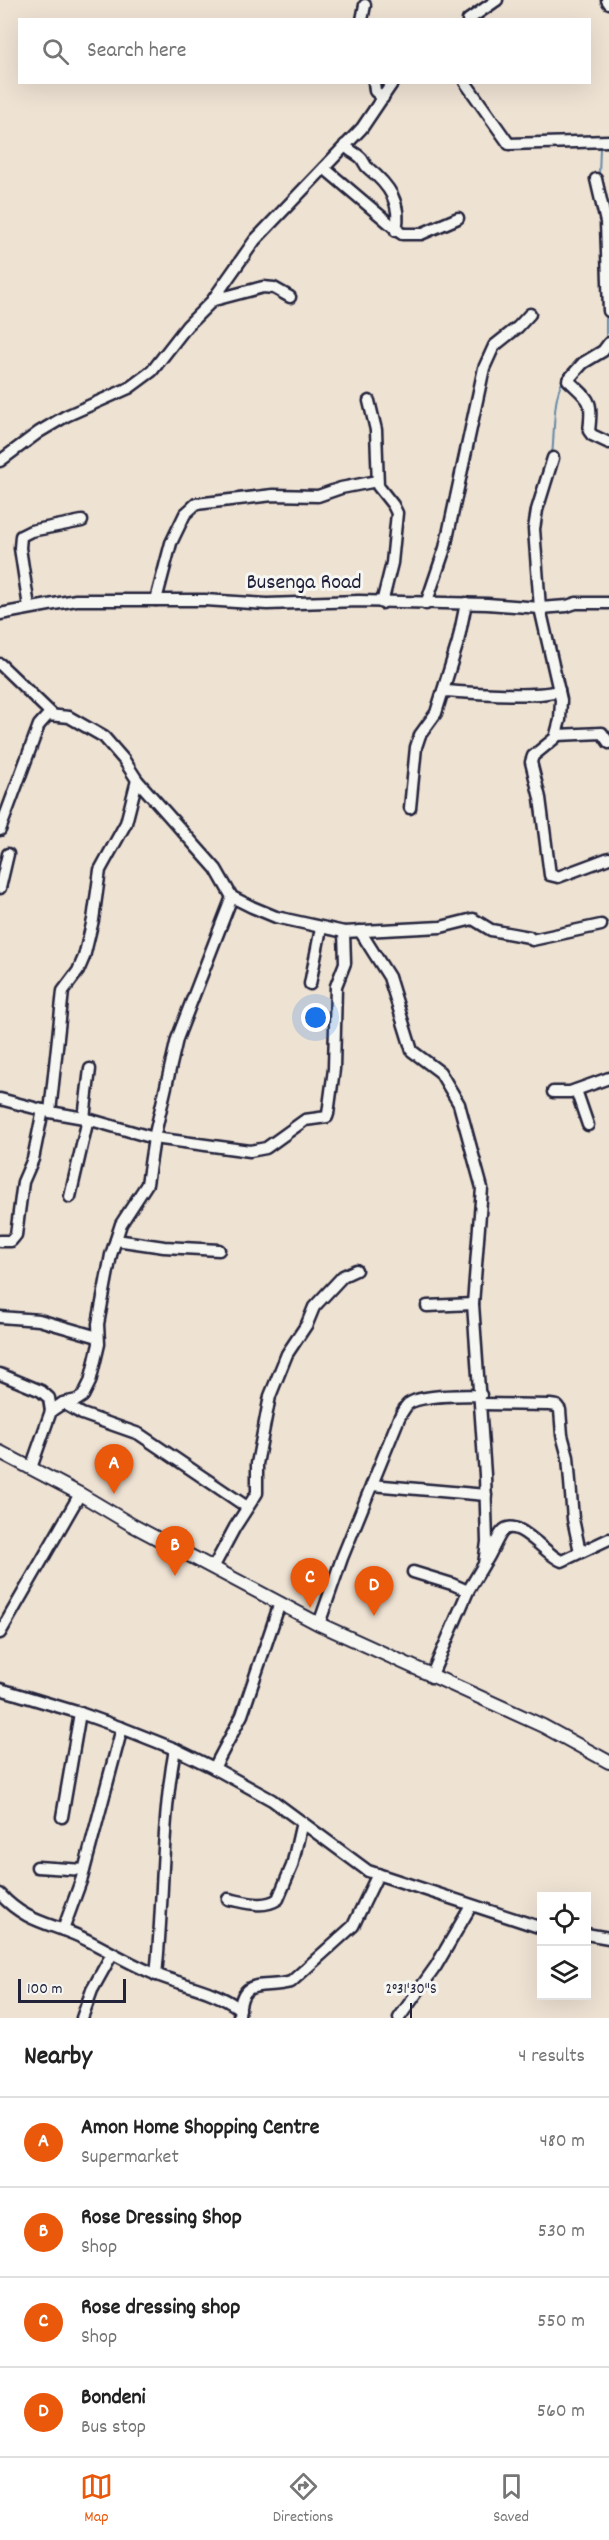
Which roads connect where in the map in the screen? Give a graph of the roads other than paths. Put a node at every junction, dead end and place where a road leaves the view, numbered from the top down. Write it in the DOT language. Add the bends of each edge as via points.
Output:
graph roads {
  1 [pos="497,0"];
  2 [pos="365,5"];
  3 [pos="362,18"];
  4 [pos="471,18"];
  5 [pos="374,84"];
  6 [pos="392,84"];
  7 [pos="466,84"];
  8 [pos="383,98"];
  9 [pos="609,141"];
  10 [pos="345,145"];
  11 [pos="324,168"];
  12 [pos="596,179"];
  13 [pos="458,218"];
  14 [pos="396,231"];
  15 [pos="608,262"];
  16 [pos="290,297"];
  17 [pos="212,301"];
  18 [pos="609,311"];
  19 [pos="530,314"];
  20 [pos="609,343"];
  21 [pos="369,401"];
  22 [pos="609,443"];
  23 [pos="553,458"];
  24 [pos="0,461"];
  25 [pos="377,481"];
  26 [pos="82,521"];
  27 [pos="156,600"];
  28 [pos="382,603"];
  29 [pos="466,603"];
  30 [pos="609,603"];
  31 [pos="426,604"];
  32 [pos="29,607"];
  33 [pos="540,608"];
  34 [pos="0,614"];
  35 [pos="0,664"];
  36 [pos="559,690"];
  37 [pos="443,691"];
  38 [pos="52,714"];
  39 [pos="557,735"];
  40 [pos="609,742"];
  41 [pos="137,780"];
  42 [pos="410,808"];
  43 [pos="0,830"];
  44 [pos="8,854"];
  45 [pos="609,858"];
  46 [pos="0,888"];
  47 [pos="232,897"];
  48 [pos="601,925"];
  49 [pos="321,928"];
  50 [pos="360,931"];
  51 [pos="344,932"];
  52 [pos="310,984"];
  53 [pos="90,1069"];
  54 [pos="609,1078"];
  55 [pos="576,1090"];
  56 [pos="553,1092"];
  57 [pos="0,1098"];
  58 [pos="46,1111"];
  59 [pos="86,1118"];
  60 [pos="588,1125"];
  61 [pos="154,1138"];
  62 [pos="70,1197"];
  63 [pos="116,1240"];
  64 [pos="0,1241"];
  65 [pos="219,1250"];
  66 [pos="356,1270"];
  67 [pos="473,1304"];
  68 [pos="427,1306"];
  69 [pos="0,1317"];
  70 [pos="98,1337"];
  71 [pos="0,1374"];
  72 [pos="481,1400"];
  73 [pos="63,1403"];
  74 [pos="51,1411"];
  75 [pos="0,1452"];
  76 [pos="31,1468"];
  77 [pos="372,1485"];
  78 [pos="80,1494"];
  79 [pos="486,1496"];
  80 [pos="247,1507"];
  81 [pos="609,1539"];
  82 [pos="580,1552"];
  83 [pos="484,1564"];
  84 [pos="213,1568"];
  85 [pos="413,1572"];
  86 [pos="468,1591"];
  87 [pos="279,1603"];
  88 [pos="319,1624"];
  89 [pos="0,1633"];
  90 [pos="431,1677"];
  91 [pos="0,1689"];
  92 [pos="80,1713"];
  93 [pos="122,1728"];
  94 [pos="175,1749"];
  95 [pos="609,1762"];
  96 [pos="214,1768"];
  97 [pos="62,1817"];
  98 [pos="302,1822"];
  99 [pos="37,1868"];
  100 [pos="84,1870"];
  101 [pos="378,1874"];
  102 [pos="0,1894"];
  103 [pos="228,1899"];
  104 [pos="471,1906"];
  105 [pos="537,1926"];
  106 [pos="63,1930"];
  107 [pos="591,1935"];
  108 [pos="609,1938"];
  109 [pos="112,1954"];
  110 [pos="156,1975"];
  111 [pos="240,2013"];
  112 [pos="82,2018"];
  113 [pos="399,2018"];
  1 -- 4 [label="street"];
  2 -- 3 [label="street"];
  5 -- 8 [label="street" via="375,91"];
  6 -- 8 [label="street"];
  7 -- 9 [label="street" via="509,144"];
  8 -- 10 [label="street"];
  10 -- 11 [label="street"];
  10 -- 14 [label="street" via="387,186 398,217"];
  11 -- 14 [label="street"];
  11 -- 17 [label="street" via="255,240"];
  12 -- 15 [label="street" via="606,222"];
  13 -- 14 [label="street" via="421,234"];
  15 -- 18 [label="street"];
  16 -- 17 [label="street" via="263,287"];
  17 -- 24 [label="street" via="152,371 129,388 66,416"];
  19 -- 31 [label="street" via="494,346 484,368 445,549"];
  20 -- 22 [label="street" via="568,380 586,395 592,413 589,431"];
  21 -- 25 [label="street" via="376,430"];
  23 -- 33 [label="street" via="535,520"];
  25 -- 27 [label="street" via="318,496 273,495 196,504 185,513 171,543"];
  25 -- 28 [label="street" via="380,491 393,505 397,523"];
  26 -- 32 [label="street" via="21,536"];
  27 -- 28 [label="street, Busenga Road"];
  27 -- 32 [label="street, Busenga Road" via="76,600"];
  28 -- 31 [label="street, Busenga Road"];
  29 -- 31 [label="street, Busenga Road"];
  29 -- 33 [label="street, Busenga Road"];
  29 -- 37 [label="street"];
  30 -- 33 [label="street, Busenga Road"];
  32 -- 34 [label="street, Busenga Road"];
  33 -- 36 [label="street"];
  35 -- 38 [label="street"];
  36 -- 37 [label="street"];
  36 -- 39 [label="street"];
  37 -- 42 [label="street" via="436,713 416,747"];
  38 -- 41 [label="street" via="69,717 104,737"];
  38 -- 43 [label="street" via="35,733"];
  39 -- 40 [label="street" via="602,733"];
  39 -- 45 [label="street" via="532,756 531,762 550,874 558,877"];
  41 -- 47 [label="street" via="216,870"];
  41 -- 58 [label="street" via="126,823 100,870 84,957 63,991"];
  44 -- 46 [label="street"];
  47 -- 49 [label="street" via="276,917"];
  47 -- 61 [label="street" via="184,1015"];
  48 -- 50 [label="street" via="532,940 473,920 441,927"];
  49 -- 51 [label="street"];
  49 -- 52 [label="street"];
  50 -- 51 [label="street"];
  50 -- 67 [label="street" via="389,977 410,1047 419,1059 440,1072 464,1117 483,1203"];
  51 -- 61 [label="street" via="345,963 336,986 332,1094 327,1117 298,1123 259,1151"];
  53 -- 59 [label="street"];
  54 -- 55 [label="street"];
  55 -- 56 [label="street"];
  55 -- 60 [label="street"];
  57 -- 58 [label="street"];
  58 -- 59 [label="street"];
  58 -- 64 [label="street" via="23,1182 16,1235 11,1241"];
  59 -- 61 [label="street"];
  59 -- 62 [label="street"];
  61 -- 63 [label="street" via="147,1184 121,1224"];
  63 -- 65 [label="street"];
  63 -- 70 [label="street"];
  66 -- 80 [label="street" via="344,1276 314,1307 287,1354 270,1396 257,1464 257,1493"];
  67 -- 68 [label="street"];
  67 -- 72 [label="street"];
  69 -- 70 [label="street" via="39,1320"];
  70 -- 73 [label="street" via="90,1382 83,1396"];
  71 -- 74 [label="street" via="46,1394"];
  72 -- 77 [label="street" via="435,1397 407,1404"];
  72 -- 79 [label="street"];
  72 -- 82 [label="street" via="557,1406 560,1410"];
  73 -- 74 [label="street"];
  73 -- 80 [label="street" via="139,1434"];
  74 -- 76 [label="street"];
  75 -- 76 [label="main road"];
  76 -- 78 [label="main road"];
  77 -- 79 [label="street"];
  77 -- 88 [label="street"];
  78 -- 84 [label="main road"];
  78 -- 89 [label="street"];
  79 -- 83 [label="street"];
  80 -- 84 [label="street"];
  81 -- 82 [label="street"];
  82 -- 83 [label="street" via="557,1560 515,1527 502,1532"];
  83 -- 86 [label="street"];
  84 -- 87 [label="main road"];
  85 -- 86 [label="street"];
  86 -- 90 [label="street"];
  87 -- 88 [label="main road"];
  87 -- 96 [label="street" via="242,1715"];
  88 -- 90 [label="main road"];
  90 -- 95 [label="main road" via="543,1726"];
  91 -- 92 [label="street"];
  92 -- 93 [label="street"];
  92 -- 97 [label="street"];
  93 -- 94 [label="street"];
  93 -- 100 [label="street"];
  94 -- 96 [label="street"];
  94 -- 110 [label="street" via="169,1778"];
  96 -- 98 [label="street" via="272,1800"];
  98 -- 101 [label="street" via="368,1871"];
  98 -- 103 [label="street" via="292,1866 278,1899 268,1904"];
  99 -- 100 [label="street"];
  100 -- 106 [label="street"];
  101 -- 104 [label="street"];
  101 -- 111 [label="street" via="345,1935 291,1982 250,1987 243,1995"];
  102 -- 106 [label="street" via="31,1919"];
  104 -- 105 [label="street"];
  104 -- 113 [label="street" via="436,1966"];
  106 -- 109 [label="street"];
  107 -- 108 [label="street"];
  109 -- 110 [label="street"];
  109 -- 112 [label="street" via="92,1989"];
  110 -- 111 [label="street" via="216,1993"];
}
